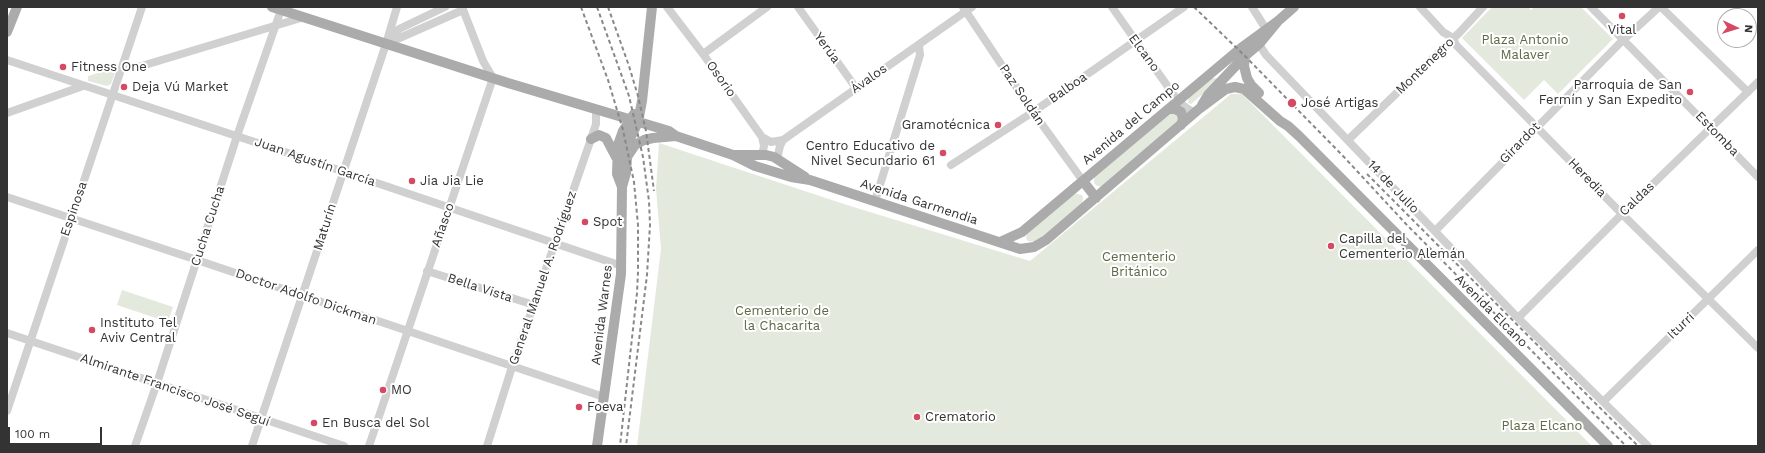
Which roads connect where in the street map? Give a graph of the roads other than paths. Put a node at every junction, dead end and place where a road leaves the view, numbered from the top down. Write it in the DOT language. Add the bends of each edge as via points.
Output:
graph roads {
  1 [pos="17,7"];
  2 [pos="142,7"];
  3 [pos="397,7"];
  4 [pos="445,7"];
  5 [pos="652,7"];
  6 [pos="667,7"];
  7 [pos="767,7"];
  8 [pos="798,7"];
  9 [pos="1112,7"];
  10 [pos="1184,7"];
  11 [pos="1252,7"];
  12 [pos="1294,7"];
  13 [pos="1420,7"];
  14 [pos="1483,7"];
  15 [pos="1591,7"];
  16 [pos="1660,7"];
  17 [pos="278,8"];
  18 [pos="967,8"];
  19 [pos="463,9"];
  20 [pos="304,17"];
  21 [pos="1278,21"];
  22 [pos="276,25"];
  23 [pos="1266,29"];
  24 [pos="7,32"];
  25 [pos="1453,38"];
  26 [pos="1135,41"];
  27 [pos="1622,41"];
  28 [pos="386,44"];
  29 [pos="1259,44"];
  30 [pos="919,45"];
  31 [pos="703,54"];
  32 [pos="1245,56"];
  33 [pos="7,60"];
  34 [pos="123,65"];
  35 [pos="1212,73"];
  36 [pos="1228,74"];
  37 [pos="493,78"];
  38 [pos="1758,82"];
  39 [pos="83,86"];
  40 [pos="1247,87"];
  41 [pos="856,88"];
  42 [pos="1748,92"];
  43 [pos="113,95"];
  44 [pos="642,101"];
  45 [pos="1178,101"];
  46 [pos="1169,109"];
  47 [pos="596,110"];
  48 [pos="1197,111"];
  49 [pos="1033,112"];
  50 [pos="7,113"];
  51 [pos="634,121"];
  52 [pos="1181,125"];
  53 [pos="651,126"];
  54 [pos="1537,126"];
  55 [pos="1711,128"];
  56 [pos="237,136"];
  57 [pos="676,136"];
  58 [pos="762,137"];
  59 [pos="591,139"];
  60 [pos="783,140"];
  61 [pos="1348,140"];
  62 [pos="733,155"];
  63 [pos="762,155"];
  64 [pos="622,157"];
  65 [pos="777,158"];
  66 [pos="951,166"];
  67 [pos="768,169"];
  68 [pos="343,171"];
  69 [pos="1758,177"];
  70 [pos="810,180"];
  71 [pos="1083,181"];
  72 [pos="7,197"];
  73 [pos="1096,198"];
  74 [pos="874,201"];
  75 [pos="450,207"];
  76 [pos="1622,214"];
  77 [pos="72,218"];
  78 [pos="1435,231"];
  79 [pos="1000,242"];
  80 [pos="555,243"];
  81 [pos="1020,249"];
  82 [pos="1758,250"];
  83 [pos="197,260"];
  84 [pos="622,266"];
  85 [pos="427,271"];
  86 [pos="302,296"];
  87 [pos="1708,299"];
  88 [pos="534,305"];
  89 [pos="1518,318"];
  90 [pos="407,332"];
  91 [pos="7,333"];
  92 [pos="30,341"];
  93 [pos="1758,348"];
  94 [pos="512,367"];
  95 [pos="157,383"];
  96 [pos="604,398"];
  97 [pos="1604,401"];
  98 [pos="7,412"];
  99 [pos="261,419"];
  100 [pos="135,446"];
  101 [pos="252,446"];
  102 [pos="344,446"];
  103 [pos="369,446"];
  104 [pos="488,446"];
  105 [pos="597,446"];
  106 [pos="1608,446"];
  107 [pos="1648,446"];
  1 -- 24 [label="main road"];
  2 -- 34 [label="street, Espinosa"];
  3 -- 28 [label="street, Maturín"];
  4 -- 28 [label="street" via="399,29"];
  5 -- 44 [label="main road, Avenida Warnes"];
  6 -- 31 [label="street, Osorio"];
  7 -- 31 [label="street"];
  8 -- 41 [label="street, Yerúa"];
  9 -- 26 [label="street, Elcano"];
  10 -- 26 [label="street, Balboa"];
  11 -- 23 [label="street"];
  12 -- 21 [label="main road, Avenida del Campo"];
  13 -- 25 [label="street, Heredia"];
  14 -- 25 [label="street, Montenegro"];
  15 -- 27 [label="street, Estomba"];
  16 -- 27 [label="street, Girardot"];
  16 -- 42 [label="street"];
  17 -- 20 [label="main road, Avenida Garmendia"];
  17 -- 22 [label="street, Cucha Cucha"];
  18 -- 30 [label="street, Ávalos"];
  18 -- 49 [label="street, Paz Soldán"];
  19 -- 28 [label="street"];
  19 -- 37 [label="street" via="483,61"];
  20 -- 22 [label="street"];
  20 -- 28 [label="main road, Avenida Garmendia"];
  21 -- 23 [label="main road, Avenida del Campo"];
  21 -- 29 [label="main road, Avenida del Campo"];
  22 -- 34 [label="street" via="135,68"];
  22 -- 56 [label="street, Cucha Cucha"];
  23 -- 35 [label="main road, Avenida del Campo"];
  25 -- 54 [label="street, Heredia" via="1456,45"];
  25 -- 61 [label="street, Montenegro"];
  26 -- 45 [label="street, Elcano"];
  26 -- 49 [label="street, Balboa"];
  27 -- 54 [label="street, Girardot"];
  27 -- 55 [label="street, Estomba"];
  28 -- 37 [label="main road, Avenida Garmendia"];
  28 -- 68 [label="street, Maturín"];
  29 -- 32 [label="main road, Avenida del Campo"];
  29 -- 61 [label="street, 14 de Julio" via="1266,55"];
  30 -- 41 [label="street, Ávalos"];
  30 -- 74 [label="street" via="920,55"];
  31 -- 58 [label="street, Osorio"];
  32 -- 36 [label="main road, Avenida del Campo"];
  32 -- 40 [label="main road"];
  33 -- 39 [label="street, Juan Agustín García"];
  34 -- 43 [label="street, Espinosa"];
  35 -- 36 [label="main road, Avenida Elcano"];
  35 -- 45 [label="main road, Avenida del Campo"];
  36 -- 40 [label="main road, Avenida Elcano" via="1241,78"];
  36 -- 48 [label="main road, Avenida del Campo"];
  37 -- 47 [label="main road, Avenida Garmendia"];
  37 -- 75 [label="street, Añasco"];
  38 -- 42 [label="street, Caldas"];
  39 -- 43 [label="street, Juan Agustín García"];
  39 -- 50 [label="street"];
  40 -- 48 [label="main road, Avenida del Campo" via="1226,89"];
  40 -- 106 [label="main road, Avenida Elcano"];
  41 -- 60 [label="street, Ávalos"];
  42 -- 55 [label="street, Caldas"];
  43 -- 56 [label="street, Juan Agustín García"];
  43 -- 77 [label="street, Espinosa"];
  44 -- 51 [label="main road, Avenida Warnes"];
  44 -- 53 [label="main road"];
  45 -- 46 [label="main road, Avenida del Campo"];
  45 -- 48 [label="street, Elcano"];
  46 -- 52 [label="main road" via="1181,112"];
  46 -- 71 [label="main road, Avenida del Campo"];
  47 -- 51 [label="main road, Avenida Garmendia"];
  47 -- 59 [label="street, General Manuel A. Rodríguez" via="596,124"];
  48 -- 52 [label="main road, Avenida del Campo"];
  49 -- 66 [label="street, Balboa"];
  49 -- 71 [label="street, Paz Soldán"];
  51 -- 53 [label="main road, Avenida Garmendia"];
  51 -- 64 [label="main road, Avenida Warnes"];
  52 -- 73 [label="main road, Avenida del Campo"];
  53 -- 57 [label="main road, Avenida Garmendia" via="669,131"];
  54 -- 76 [label="street, Heredia"];
  54 -- 78 [label="street, Girardot"];
  55 -- 69 [label="street, Estomba"];
  55 -- 76 [label="street, Caldas"];
  56 -- 68 [label="street, Juan Agustín García"];
  56 -- 83 [label="street, Cucha Cucha"];
  57 -- 62 [label="main road, Avenida Garmendia"];
  57 -- 64 [label="main road" via="644,140"];
  58 -- 60 [label="street" via="771,142"];
  58 -- 63 [label="street"];
  59 -- 64 [label="main road" via="599,135 606,138"];
  59 -- 80 [label="street, General Manuel A. Rodríguez"];
  60 -- 65 [label="street"];
  61 -- 78 [label="street, 14 de Julio"];
  62 -- 63 [label="main road, Avenida Garmendia"];
  62 -- 67 [label="main road, Avenida Garmendia"];
  63 -- 65 [label="main road, Avenida Garmendia"];
  63 -- 67 [label="main road" via="761,162"];
  64 -- 84 [label="main road, Avenida Warnes" via="617,174 622,188"];
  65 -- 67 [label="main road" via="777,166"];
  65 -- 70 [label="main road, Avenida Garmendia"];
  67 -- 70 [label="main road, Avenida Garmendia"];
  68 -- 75 [label="street, Juan Agustín García"];
  68 -- 86 [label="street, Maturín"];
  70 -- 74 [label="main road, Avenida Garmendia"];
  71 -- 73 [label="main road"];
  71 -- 79 [label="main road, Avenida del Campo" via="1022,232"];
  72 -- 77 [label="street, Doctor Adolfo Dickman"];
  73 -- 81 [label="main road, Avenida del Campo" via="1040,244"];
  74 -- 79 [label="main road, Avenida Garmendia"];
  75 -- 80 [label="street, Juan Agustín García"];
  75 -- 85 [label="street, Añasco"];
  76 -- 87 [label="street, Heredia"];
  76 -- 89 [label="street, Caldas"];
  77 -- 83 [label="street, Doctor Adolfo Dickman"];
  77 -- 92 [label="street, Espinosa"];
  78 -- 89 [label="street, 14 de Julio"];
  79 -- 81 [label="main road, Avenida Garmendia"];
  80 -- 84 [label="street, Juan Agustín García"];
  80 -- 88 [label="street, General Manuel A. Rodríguez"];
  82 -- 87 [label="street, Iturri"];
  83 -- 86 [label="street, Doctor Adolfo Dickman"];
  83 -- 95 [label="street, Cucha Cucha"];
  84 -- 96 [label="main road, Avenida Warnes"];
  85 -- 88 [label="street, Bella Vista"];
  85 -- 90 [label="street, Añasco"];
  86 -- 90 [label="street, Doctor Adolfo Dickman"];
  86 -- 99 [label="street, Maturín"];
  87 -- 93 [label="street, Heredia"];
  87 -- 97 [label="street, Iturri"];
  88 -- 94 [label="street, General Manuel A. Rodríguez"];
  89 -- 97 [label="street, 14 de Julio"];
  90 -- 94 [label="street, Doctor Adolfo Dickman"];
  90 -- 103 [label="street, Añasco"];
  91 -- 92 [label="street, Almirante Francisco José Seguí"];
  92 -- 95 [label="street, Almirante Francisco José Seguí"];
  92 -- 98 [label="street, Espinosa"];
  94 -- 96 [label="street, Doctor Adolfo Dickman"];
  94 -- 104 [label="street, General Manuel A. Rodríguez"];
  95 -- 99 [label="street, Almirante Francisco José Seguí"];
  95 -- 100 [label="street, Cucha Cucha"];
  96 -- 105 [label="main road, Avenida Warnes"];
  97 -- 107 [label="street, 14 de Julio"];
  99 -- 101 [label="street, Maturín"];
  99 -- 102 [label="street, Almirante Francisco José Seguí"];
}
